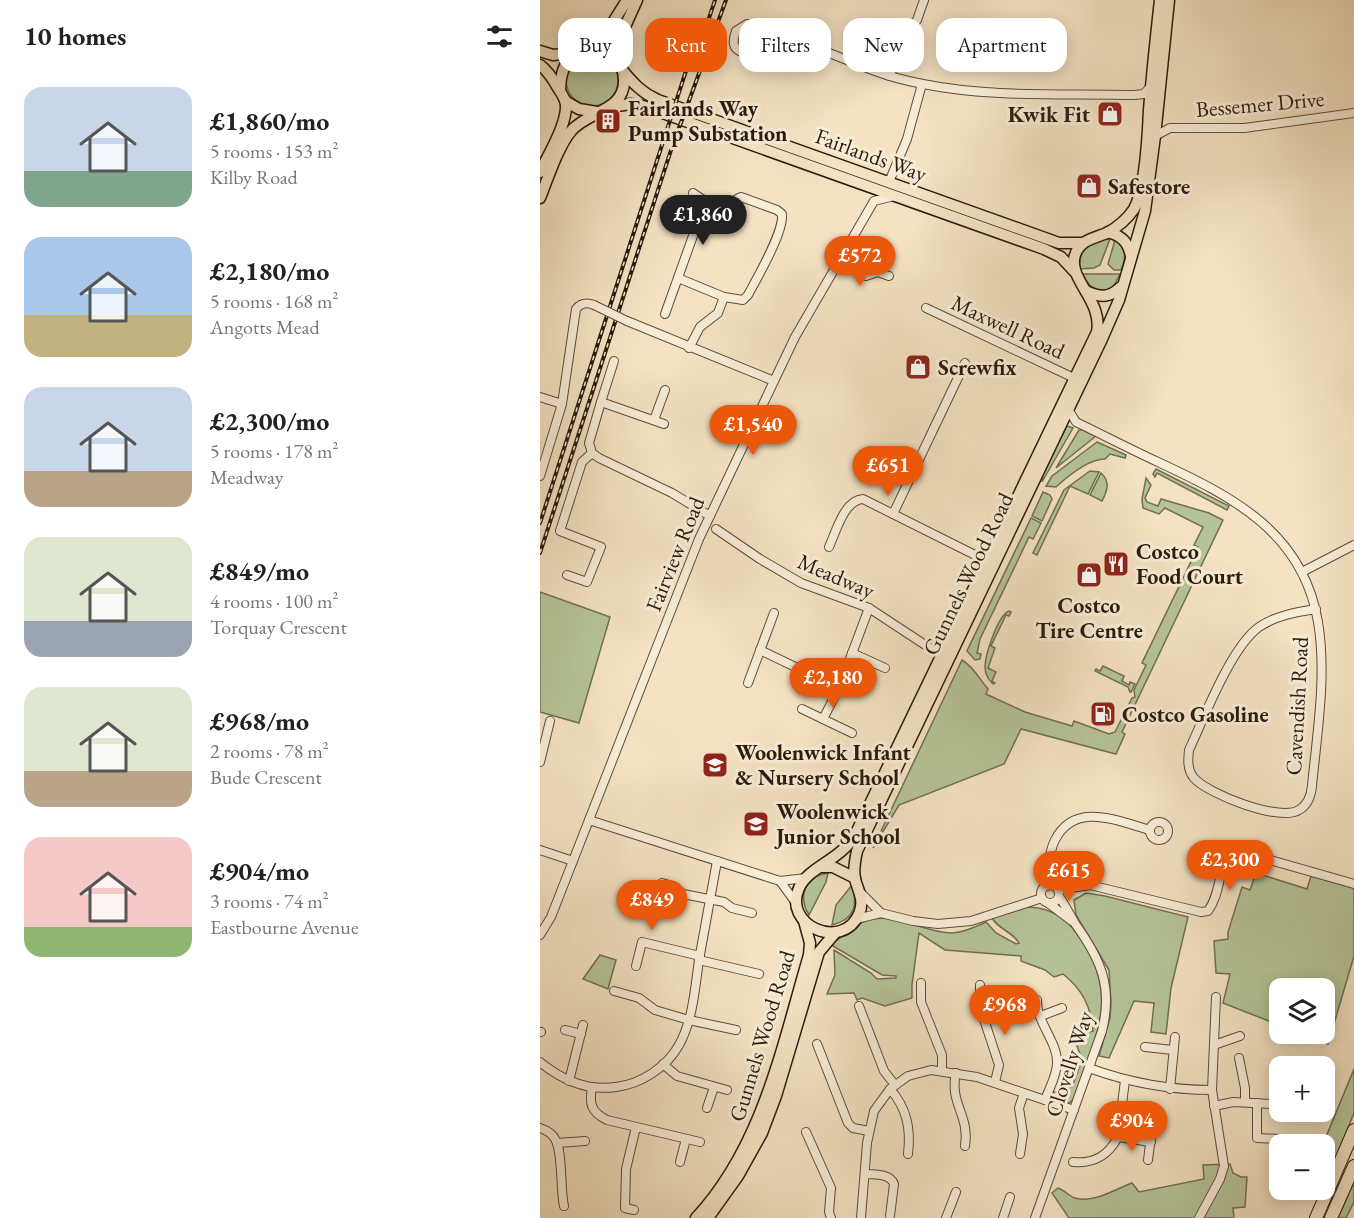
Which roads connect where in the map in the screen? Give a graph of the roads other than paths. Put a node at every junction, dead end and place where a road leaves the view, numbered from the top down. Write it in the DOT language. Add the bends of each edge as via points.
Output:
graph roads {
  1 [pos="627,0"];
  2 [pos="637,0"];
  3 [pos="924,0"];
  4 [pos="1160,0"];
  5 [pos="1169,0"];
  6 [pos="616,18"];
  7 [pos="629,18"];
  8 [pos="789,41"];
  9 [pos="540,51"];
  10 [pos="558,54"];
  11 [pos="831,54"];
  12 [pos="540,65"];
  13 [pos="562,72"];
  14 [pos="622,72"];
  15 [pos="625,72"];
  16 [pos="890,76"];
  17 [pos="922,84"];
  18 [pos="1152,85"];
  19 [pos="560,90"];
  20 [pos="1134,95"];
  21 [pos="566,101"];
  22 [pos="611,107"];
  23 [pos="1154,111"];
  24 [pos="598,112"];
  25 [pos="1354,113"];
  26 [pos="1170,128"];
  27 [pos="1155,136"];
  28 [pos="540,172"];
  29 [pos="889,182"];
  30 [pos="867,186"];
  31 [pos="693,194"];
  32 [pos="894,196"];
  33 [pos="540,198"];
  34 [pos="874,201"];
  35 [pos="696,225"];
  36 [pos="1108,232"];
  37 [pos="1083,243"];
  38 [pos="1131,256"];
  39 [pos="840,260"];
  40 [pos="1074,271"];
  41 [pos="889,276"];
  42 [pos="678,278"];
  43 [pos="1121,287"];
  44 [pos="1086,291"];
  45 [pos="724,297"];
  46 [pos="926,308"];
  47 [pos="665,314"];
  48 [pos="689,348"];
  49 [pos="614,361"];
  50 [pos="965,363"];
  51 [pos="1074,378"];
  52 [pos="774,381"];
  53 [pos="665,390"];
  54 [pos="540,397"];
  55 [pos="601,402"];
  56 [pos="562,404"];
  57 [pos="1068,409"];
  58 [pos="654,420"];
  59 [pos="1076,422"];
  60 [pos="664,424"];
  61 [pos="1060,427"];
  62 [pos="592,453"];
  63 [pos="540,476"];
  64 [pos="894,514"];
  65 [pos="710,516"];
  66 [pos="716,529"];
  67 [pos="1354,545"];
  68 [pos="829,547"];
  69 [pos="992,550"];
  70 [pos="975,555"];
  71 [pos="983,570"];
  72 [pos="1302,572"];
  73 [pos="567,575"];
  74 [pos="869,609"];
  75 [pos="1316,609"];
  76 [pos="774,613"];
  77 [pos="760,650"];
  78 [pos="852,653"];
  79 [pos="942,656"];
  80 [pos="885,669"];
  81 [pos="748,683"];
  82 [pos="839,688"];
  83 [pos="802,709"];
  84 [pos="823,719"];
  85 [pos="550,721"];
  86 [pos="852,733"];
  87 [pos="540,762"];
  88 [pos="589,820"];
  89 [pos="1150,830"];
  90 [pos="540,850"];
  91 [pos="573,861"];
  92 [pos="717,861"];
  93 [pos="822,867"];
  94 [pos="806,878"];
  95 [pos="855,878"];
  96 [pos="780,881"];
  97 [pos="662,883"];
  98 [pos="1354,884"];
  99 [pos="1047,886"];
  100 [pos="861,892"];
  101 [pos="1058,893"];
  102 [pos="710,899"];
  103 [pos="1045,900"];
  104 [pos="796,903"];
  105 [pos="752,913"];
  106 [pos="881,913"];
  107 [pos="856,919"];
  108 [pos="804,921"];
  109 [pos="1075,923"];
  110 [pos="835,933"];
  111 [pos="540,935"];
  112 [pos="700,958"];
  113 [pos="636,966"];
  114 [pos="759,974"];
  115 [pos="921,983"];
  116 [pos="980,986"];
  117 [pos="615,991"];
  118 [pos="1216,997"];
  119 [pos="1037,1000"];
  120 [pos="858,1006"];
  121 [pos="1062,1008"];
  122 [pos="1041,1016"];
  123 [pos="689,1020"];
  124 [pos="565,1030"];
  125 [pos="736,1030"];
  126 [pos="1240,1036"];
  127 [pos="1175,1037"];
  128 [pos="816,1044"];
  129 [pos="1214,1045"];
  130 [pos="1145,1046"];
  131 [pos="1173,1050"];
  132 [pos="1239,1058"];
  133 [pos="540,1062"];
  134 [pos="663,1064"];
  135 [pos="1089,1068"];
  136 [pos="942,1070"];
  137 [pos="956,1073"];
  138 [pos="1125,1080"];
  139 [pos="569,1081"];
  140 [pos="995,1082"];
  141 [pos="592,1087"];
  142 [pos="714,1087"];
  143 [pos="892,1087"];
  144 [pos="1170,1089"];
  145 [pos="727,1090"];
  146 [pos="1212,1090"];
  147 [pos="1024,1093"];
  148 [pos="1046,1100"];
  149 [pos="1245,1102"];
  150 [pos="1257,1103"];
  151 [pos="1269,1104"];
  152 [pos="1214,1106"];
  153 [pos="707,1108"];
  154 [pos="1074,1110"];
  155 [pos="1153,1121"];
  156 [pos="636,1127"];
  157 [pos="540,1128"];
  158 [pos="1354,1130"];
  159 [pos="869,1131"];
  160 [pos="806,1132"];
  161 [pos="1118,1137"];
  162 [pos="686,1139"];
  163 [pos="1269,1139"];
  164 [pos="585,1141"];
  165 [pos="700,1142"];
  166 [pos="1151,1142"];
  167 [pos="557,1143"];
  168 [pos="965,1146"];
  169 [pos="908,1154"];
  170 [pos="1020,1154"];
  171 [pos="1148,1160"];
  172 [pos="680,1162"];
  173 [pos="1073,1162"];
  174 [pos="1354,1166"];
  175 [pos="865,1174"];
  176 [pos="956,1192"];
  177 [pos="1011,1197"];
  178 [pos="564,1206"];
  179 [pos="625,1208"];
  180 [pos="890,1216"];
  181 [pos="696,1218"];
  182 [pos="708,1218"];
  183 [pos="831,1218"];
  184 [pos="861,1218"];
  185 [pos="946,1218"];
  186 [pos="1003,1218"];
  187 [pos="1035,1218"];
  188 [pos="1198,1218"];
  189 [pos="1316,1218"];
  190 [pos="1331,1218"];
  1 -- 6 [label="main road"];
  2 -- 7 [label="main road"];
  3 -- 16 [label="street" via="917,20 903,37"];
  4 -- 18 [label="main road, Gunnels Wood Road"];
  5 -- 23 [label="main road, Gunnels Wood Road"];
  8 -- 8 [label="street" via="744,53 734,48 733,41 736,31 747,24"];
  9 -- 10 [label="main road"];
  11 -- 16 [label="street"];
  12 -- 19 [label="main road"];
  13 -- 19 [label="main road"];
  14 -- 22 [label="main road" via="624,87"];
  15 -- 29 [label="main road, Fairlands Way" via="646,95"];
  16 -- 17 [label="street"];
  17 -- 20 [label="street" via="996,94"];
  17 -- 29 [label="street" via="907,139"];
  18 -- 20 [label="street" via="1144,94"];
  18 -- 23 [label="main road, Gunnels Wood Road"];
  19 -- 21 [label="main road"];
  20 -- 23 [label="street, Bessemer Drive"];
  21 -- 24 [label="main road" via="579,109"];
  21 -- 28 [label="main road" via="564,121"];
  22 -- 24 [label="main road"];
  22 -- 30 [label="main road, Fairlands Way" via="640,105"];
  23 -- 26 [label="street, Bessemer Drive"];
  23 -- 27 [label="main road, Gunnels Wood Road"];
  23 -- 36 [label="main road, Gunnels Wood Road" via="1138,200 1130,216"];
  24 -- 33 [label="main road" via="578,123 570,133"];
  25 -- 26 [label="street, Bessemer Drive" via="1244,128"];
  26 -- 27 [label="street, Bessemer Drive"];
  27 -- 38 [label="main road, Gunnels Wood Road" via="1145,211"];
  29 -- 37 [label="main road, Fairlands Way" via="1059,243"];
  30 -- 32 [label="main road, Fairlands Way"];
  30 -- 34 [label="street"];
  31 -- 35 [label="street" via="704,203"];
  32 -- 34 [label="street"];
  32 -- 40 [label="main road, Fairlands Way" via="1044,249 1061,257"];
  34 -- 39 [label="street, Fairview Road"];
  35 -- 42 [label="street"];
  35 -- 45 [label="street" via="710,229 722,226 734,202 741,198 777,210 783,216 748,296 743,300"];
  36 -- 37 [label="main road, Gunnels Wood Road"];
  36 -- 38 [label="main road" via="1124,240"];
  37 -- 40 [label="main road" via="1075,255"];
  38 -- 43 [label="main road, Gunnels Wood Road"];
  39 -- 41 [label="street" via="866,276 878,272"];
  39 -- 52 [label="street, Fairview Road"];
  40 -- 44 [label="main road, Gunnels Wood Road"];
  42 -- 45 [label="street"];
  42 -- 47 [label="street"];
  43 -- 44 [label="main road" via="1109,296"];
  43 -- 57 [label="main road, Gunnels Wood Road" via="1110,321"];
  44 -- 51 [label="main road, Gunnels Wood Road" via="1098,322"];
  45 -- 48 [label="street" via="718,314 700,327"];
  46 -- 51 [label="street, Maxwell Road"];
  48 -- 52 [label="street"];
  48 -- 56 [label="street, bridge" via="594,305 580,305 576,309"];
  49 -- 55 [label="street"];
  50 -- 64 [label="street"];
  51 -- 69 [label="main road, Gunnels Wood Road"];
  52 -- 65 [label="street, Fairview Road"];
  53 -- 58 [label="street"];
  54 -- 56 [label="street"];
  55 -- 58 [label="street"];
  55 -- 62 [label="street" via="589,442"];
  56 -- 63 [label="street"];
  57 -- 59 [label="street"];
  57 -- 61 [label="main road, Gunnels Wood Road"];
  58 -- 60 [label="street"];
  59 -- 61 [label="street"];
  59 -- 72 [label="street, Cavendish Road" via="1231,499 1277,536"];
  61 -- 95 [label="main road, Gunnels Wood Road" via="857,851"];
  62 -- 65 [label="street"];
  62 -- 73 [label="street" via="582,462 560,531 601,547 587,582"];
  64 -- 68 [label="street" via="863,499 857,500 847,510"];
  64 -- 70 [label="street"];
  65 -- 88 [label="street, Fairview Road"];
  66 -- 74 [label="street, Meadway" via="801,583"];
  67 -- 72 [label="street"];
  69 -- 70 [label="street"];
  69 -- 71 [label="main road, Gunnels Wood Road"];
  70 -- 71 [label="street"];
  71 -- 79 [label="main road, Gunnels Wood Road"];
  72 -- 75 [label="street, Cavendish Road"];
  74 -- 78 [label="street"];
  74 -- 79 [label="street, Meadway"];
  75 -- 75 [label="street, Cavendish Road" via="1320,687 1309,800 1300,810 1276,812 1224,796 1194,778 1189,750 1243,643 1266,623"];
  76 -- 77 [label="street"];
  77 -- 81 [label="street"];
  77 -- 82 [label="street"];
  78 -- 80 [label="street"];
  78 -- 82 [label="street"];
  79 -- 93 [label="main road, Gunnels Wood Road" via="855,835 844,850"];
  82 -- 84 [label="street"];
  83 -- 84 [label="street"];
  84 -- 86 [label="street"];
  85 -- 87 [label="street"];
  88 -- 91 [label="street, Fairview Road"];
  88 -- 92 [label="street"];
  89 -- 99 [label="street" via="1096,816 1078,818 1063,827 1053,842"];
  90 -- 91 [label="street"];
  91 -- 111 [label="street, Fairview Road"];
  92 -- 96 [label="street"];
  92 -- 102 [label="street"];
  93 -- 94 [label="main road, Gunnels Wood Road"];
  93 -- 95 [label="main road" via="833,867"];
  94 -- 96 [label="street"];
  94 -- 104 [label="main road"];
  95 -- 100 [label="main road, Gunnels Wood Road"];
  96 -- 104 [label="street"];
  97 -- 102 [label="street" via="683,894"];
  98 -- 101 [label="street" via="1249,853 1234,853 1223,866 1214,903 1202,912 1090,885"];
  99 -- 101 [label="street"];
  99 -- 103 [label="street" via="1042,892"];
  100 -- 106 [label="street"];
  100 -- 107 [label="main road" via="862,904"];
  101 -- 103 [label="street" via="1055,901"];
  101 -- 109 [label="street, Clovelly Way"];
  102 -- 105 [label="street"];
  102 -- 112 [label="street"];
  103 -- 106 [label="street" via="961,923 925,923"];
  103 -- 109 [label="street, Clovelly Way"];
  104 -- 108 [label="main road, Gunnels Wood Road"];
  106 -- 107 [label="street"];
  107 -- 110 [label="main road, Gunnels Wood Road"];
  108 -- 110 [label="main road, Gunnels Wood Road" via="814,929"];
  108 -- 181 [label="main road, Gunnels Wood Road" via="809,955 767,1096 741,1155 714,1198"];
  109 -- 135 [label="street, Clovelly Way" via="1096,954 1107,1005"];
  110 -- 182 [label="main road, Gunnels Wood Road" via="819,952 762,1133"];
  112 -- 113 [label="street" via="642,942"];
  112 -- 114 [label="street"];
  112 -- 123 [label="street"];
  115 -- 136 [label="street" via="921,1002 942,1056"];
  116 -- 140 [label="street" via="980,1007 999,1065"];
  117 -- 123 [label="street" via="639,998 655,1010"];
  118 -- 129 [label="street"];
  119 -- 122 [label="street"];
  120 -- 143 [label="street"];
  121 -- 122 [label="street"];
  122 -- 148 [label="street" via="1058,1065"];
  123 -- 125 [label="street"];
  123 -- 134 [label="street" via="679,1046"];
  124 -- 139 [label="street" via="582,1029"];
  126 -- 129 [label="street"];
  127 -- 131 [label="street"];
  128 -- 159 [label="street" via="848,1123"];
  129 -- 146 [label="street"];
  130 -- 131 [label="street"];
  131 -- 144 [label="street"];
  132 -- 149 [label="street"];
  133 -- 139 [label="street"];
  134 -- 141 [label="street" via="624,1086"];
  134 -- 142 [label="street" via="677,1076"];
  135 -- 138 [label="street"];
  135 -- 154 [label="street, Clovelly Way"];
  136 -- 137 [label="street"];
  136 -- 143 [label="street" via="908,1076"];
  137 -- 140 [label="street"];
  137 -- 168 [label="street" via="953,1090 966,1125"];
  138 -- 144 [label="street"];
  138 -- 161 [label="street"];
  139 -- 141 [label="street"];
  140 -- 147 [label="street"];
  141 -- 156 [label="street" via="591,1107 596,1114"];
  142 -- 145 [label="street"];
  142 -- 153 [label="street"];
  143 -- 159 [label="street" via="874,1111"];
  143 -- 169 [label="street" via="909,1125"];
  144 -- 146 [label="street"];
  146 -- 152 [label="street"];
  147 -- 148 [label="street"];
  147 -- 170 [label="street" via="1019,1108 1023,1134"];
  148 -- 154 [label="street"];
  149 -- 150 [label="street"];
  149 -- 152 [label="street"];
  150 -- 151 [label="street"];
  150 -- 163 [label="street" via="1257,1138"];
  152 -- 188 [label="street" via="1224,1166"];
  154 -- 187 [label="street, Clovelly Way"];
  155 -- 166 [label="street"];
  156 -- 162 [label="street"];
  156 -- 179 [label="street" via="626,1169"];
  157 -- 167 [label="street"];
  158 -- 189 [label="highway"];
  159 -- 175 [label="street"];
  160 -- 183 [label="street" via="831,1188"];
  161 -- 166 [label="street"];
  161 -- 173 [label="street" via="1097,1160"];
  162 -- 165 [label="street"];
  162 -- 172 [label="street"];
  164 -- 167 [label="street"];
  166 -- 171 [label="street"];
  167 -- 178 [label="street"];
  174 -- 190 [label="highway"];
  175 -- 180 [label="street" via="893,1179"];
  175 -- 184 [label="street"];
  176 -- 185 [label="street"];
  177 -- 186 [label="street"];
}
